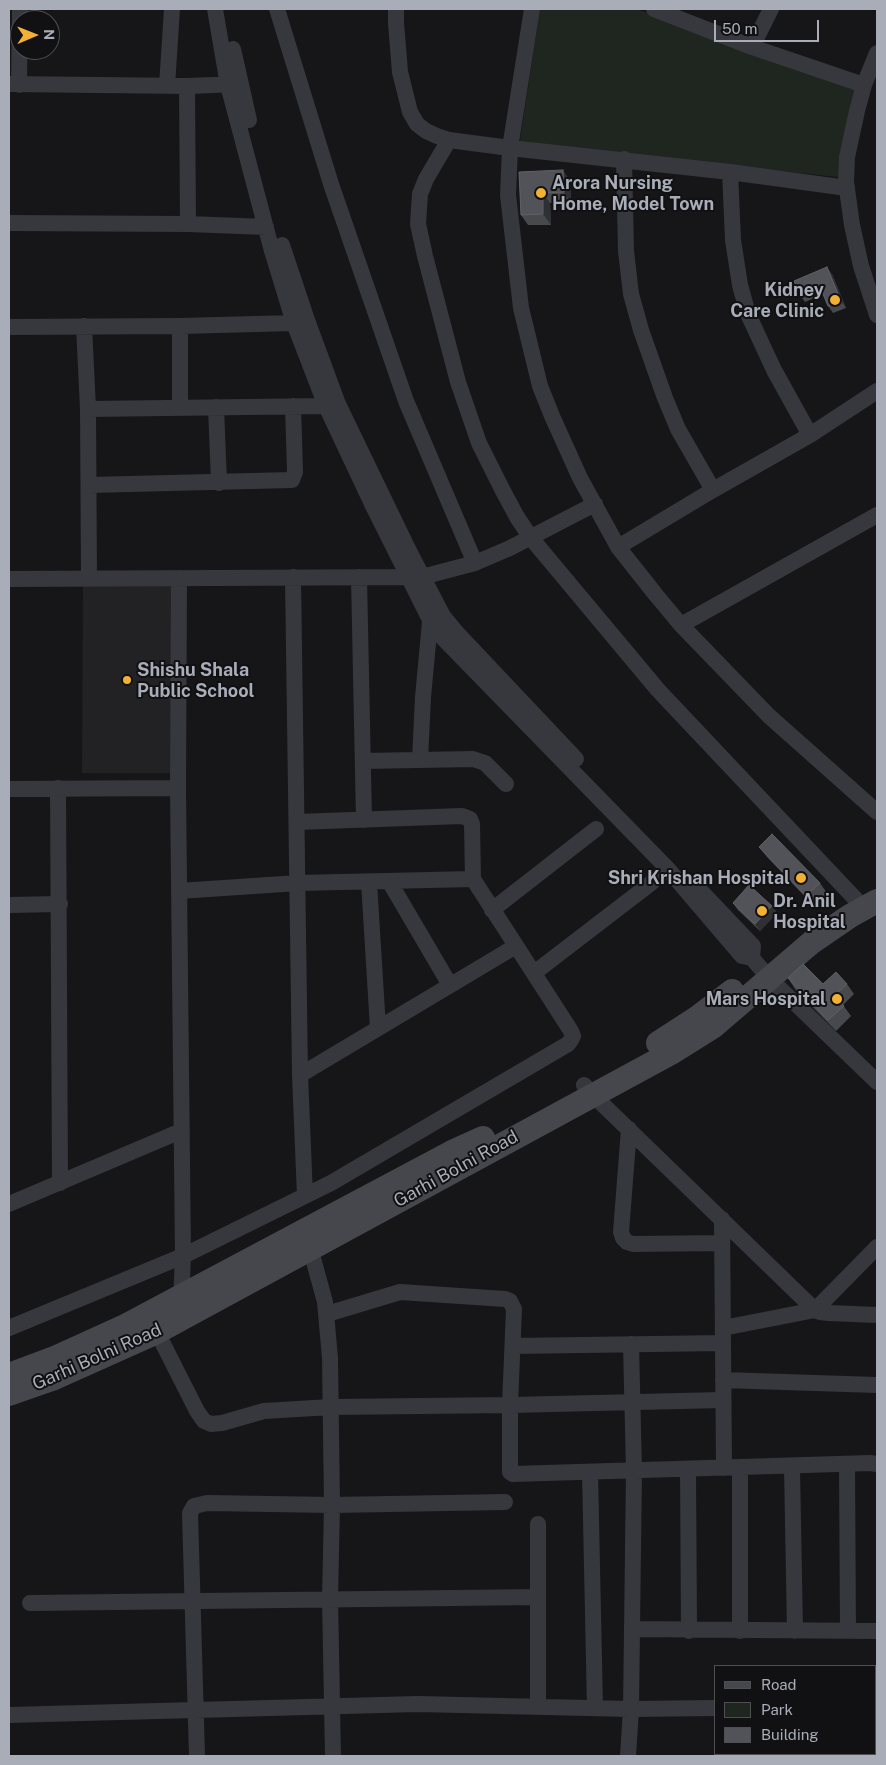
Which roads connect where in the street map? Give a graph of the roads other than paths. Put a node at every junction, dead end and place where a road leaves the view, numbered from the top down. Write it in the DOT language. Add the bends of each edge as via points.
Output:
graph roads {
  1 [pos="20,9"];
  2 [pos="172,9"];
  3 [pos="215,9"];
  4 [pos="225,9"];
  5 [pos="277,9"];
  6 [pos="532,9"];
  7 [pos="654,9"];
  8 [pos="771,9"];
  9 [pos="397,10"];
  10 [pos="752,47"];
  11 [pos="877,53"];
  12 [pos="14,84"];
  13 [pos="864,84"];
  14 [pos="234,85"];
  15 [pos="167,86"];
  16 [pos="187,86"];
  17 [pos="449,140"];
  18 [pos="510,148"];
  19 [pos="624,159"];
  20 [pos="730,172"];
  21 [pos="847,188"];
  22 [pos="9,223"];
  23 [pos="188,224"];
  24 [pos="266,227"];
  25 [pos="877,315"];
  26 [pos="294,323"];
  27 [pos="84,326"];
  28 [pos="180,326"];
  29 [pos="9,327"];
  30 [pos="877,392"];
  31 [pos="293,406"];
  32 [pos="326,406"];
  33 [pos="216,407"];
  34 [pos="180,408"];
  35 [pos="88,409"];
  36 [pos="810,435"];
  37 [pos="219,483"];
  38 [pos="89,485"];
  39 [pos="713,490"];
  40 [pos="595,504"];
  41 [pos="877,515"];
  42 [pos="531,538"];
  43 [pos="618,546"];
  44 [pos="475,563"];
  45 [pos="292,577"];
  46 [pos="359,577"];
  47 [pos="416,577"];
  48 [pos="89,578"];
  49 [pos="179,578"];
  50 [pos="9,579"];
  51 [pos="430,622"];
  52 [pos="681,625"];
  53 [pos="420,760"];
  54 [pos="363,761"];
  55 [pos="506,784"];
  56 [pos="58,788"];
  57 [pos="178,788"];
  58 [pos="9,789"];
  59 [pos="877,812"];
  60 [pos="364,820"];
  61 [pos="297,822"];
  62 [pos="596,829"];
  63 [pos="667,868"];
  64 [pos="473,879"];
  65 [pos="389,881"];
  66 [pos="369,882"];
  67 [pos="298,883"];
  68 [pos="877,889"];
  69 [pos="179,891"];
  70 [pos="865,902"];
  71 [pos="60,904"];
  72 [pos="9,905"];
  73 [pos="492,910"];
  74 [pos="516,946"];
  75 [pos="759,967"];
  76 [pos="534,973"];
  77 [pos="450,985"];
  78 [pos="378,1028"];
  79 [pos="300,1075"];
  80 [pos="877,1082"];
  81 [pos="589,1090"];
  82 [pos="629,1129"];
  83 [pos="181,1131"];
  84 [pos="60,1183"];
  85 [pos="305,1196"];
  86 [pos="9,1204"];
  87 [pos="722,1219"];
  88 [pos="308,1240"];
  89 [pos="722,1243"];
  90 [pos="877,1247"];
  91 [pos="183,1256"];
  92 [pos="181,1308"];
  93 [pos="815,1310"];
  94 [pos="327,1314"];
  95 [pos="877,1315"];
  96 [pos="9,1328"];
  97 [pos="157,1332"];
  98 [pos="723,1336"];
  99 [pos="631,1344"];
  100 [pos="513,1346"];
  101 [pos="9,1375"];
  102 [pos="723,1380"];
  103 [pos="877,1385"];
  104 [pos="9,1394"];
  105 [pos="723,1400"];
  106 [pos="632,1402"];
  107 [pos="510,1405"];
  108 [pos="331,1407"];
  109 [pos="847,1464"];
  110 [pos="877,1464"];
  111 [pos="792,1467"];
  112 [pos="724,1468"];
  113 [pos="740,1468"];
  114 [pos="688,1469"];
  115 [pos="634,1471"];
  116 [pos="590,1472"];
  117 [pos="505,1502"];
  118 [pos="332,1505"];
  119 [pos="538,1524"];
  120 [pos="538,1597"];
  121 [pos="330,1599"];
  122 [pos="193,1601"];
  123 [pos="30,1603"];
  124 [pos="632,1630"];
  125 [pos="740,1630"];
  126 [pos="689,1631"];
  127 [pos="795,1631"];
  128 [pos="848,1631"];
  129 [pos="877,1631"];
  130 [pos="332,1706"];
  131 [pos="538,1706"];
  132 [pos="595,1708"];
  133 [pos="714,1708"];
  134 [pos="631,1709"];
  135 [pos="196,1710"];
  136 [pos="9,1715"];
  137 [pos="877,1755"];
  138 [pos="197,1756"];
  139 [pos="333,1756"];
  140 [pos="628,1756"];
  141 [pos="809,1756"];
  1 -- 12 [label="street"];
  2 -- 15 [label="street"];
  3 -- 14 [label="street"];
  4 -- 14 [label="street"];
  5 -- 44 [label="street" via="331,184 406,401"];
  6 -- 18 [label="street"];
  7 -- 10 [label="street"];
  8 -- 10 [label="street"];
  9 -- 17 [label="street" via="400,72 410,112 426,131"];
  10 -- 13 [label="street"];
  11 -- 13 [label="street"];
  12 -- 15 [label="street"];
  13 -- 21 [label="street" via="847,157"];
  14 -- 16 [label="street"];
  14 -- 24 [label="street"];
  14 -- 47 [label="street" via="275,225 338,404"];
  15 -- 16 [label="street"];
  16 -- 23 [label="street"];
  17 -- 18 [label="street"];
  17 -- 42 [label="street" via="420,194 420,232 458,382 479,443 517,518"];
  18 -- 19 [label="street"];
  18 -- 40 [label="street" via="508,195 521,308 540,386 580,478"];
  19 -- 20 [label="street"];
  19 -- 39 [label="street" via="626,252 631,294 664,398"];
  20 -- 21 [label="street"];
  20 -- 36 [label="street" via="733,240 748,314"];
  21 -- 25 [label="street" via="861,266"];
  22 -- 23 [label="street"];
  23 -- 24 [label="street"];
  24 -- 26 [label="street"];
  26 -- 28 [label="street"];
  26 -- 32 [label="street"];
  27 -- 28 [label="street"];
  27 -- 29 [label="street"];
  27 -- 35 [label="street"];
  28 -- 34 [label="street"];
  30 -- 36 [label="street"];
  31 -- 32 [label="street"];
  31 -- 33 [label="street"];
  31 -- 37 [label="street" via="295,472 292,480"];
  32 -- 47 [label="street"];
  33 -- 34 [label="street"];
  33 -- 37 [label="street"];
  34 -- 35 [label="street"];
  35 -- 38 [label="street"];
  36 -- 39 [label="street"];
  37 -- 38 [label="street"];
  38 -- 48 [label="street"];
  39 -- 43 [label="street"];
  40 -- 42 [label="street"];
  40 -- 43 [label="street"];
  41 -- 52 [label="street"];
  42 -- 44 [label="street"];
  42 -- 70 [label="street" via="658,690"];
  43 -- 52 [label="street"];
  44 -- 47 [label="street"];
  45 -- 46 [label="street"];
  45 -- 49 [label="street"];
  45 -- 61 [label="street"];
  46 -- 47 [label="street"];
  46 -- 54 [label="street"];
  47 -- 51 [label="street"];
  47 -- 75 [label="street" via="457,633 753,946"];
  48 -- 49 [label="street"];
  48 -- 50 [label="street"];
  49 -- 57 [label="street"];
  51 -- 53 [label="street"];
  51 -- 63 [label="street"];
  52 -- 59 [label="street" via="768,716"];
  53 -- 54 [label="street"];
  53 -- 55 [label="street" via="479,760"];
  54 -- 60 [label="street"];
  56 -- 57 [label="street"];
  56 -- 58 [label="street"];
  56 -- 71 [label="street"];
  57 -- 69 [label="street"];
  60 -- 61 [label="street"];
  60 -- 64 [label="street" via="467,817 472,824"];
  61 -- 67 [label="street"];
  62 -- 73 [label="street"];
  63 -- 75 [label="street" via="742,956"];
  63 -- 76 [label="street"];
  64 -- 65 [label="street"];
  64 -- 73 [label="street"];
  65 -- 66 [label="street"];
  65 -- 77 [label="street"];
  66 -- 67 [label="street"];
  66 -- 78 [label="street"];
  67 -- 69 [label="street"];
  67 -- 79 [label="street"];
  68 -- 70 [label="main road, Garhi Bolni Road"];
  69 -- 83 [label="street"];
  70 -- 75 [label="main road, Garhi Bolni Road" via="812,942"];
  71 -- 72 [label="street"];
  71 -- 84 [label="street"];
  73 -- 74 [label="street"];
  74 -- 76 [label="street"];
  74 -- 77 [label="street"];
  75 -- 80 [label="street"];
  75 -- 81 [label="main road, Garhi Bolni Road" via="714,1026"];
  76 -- 85 [label="street" via="571,1031 573,1036 568,1044 331,1184"];
  77 -- 78 [label="street"];
  78 -- 79 [label="street"];
  79 -- 85 [label="street"];
  81 -- 82 [label="street"];
  81 -- 88 [label="main road, Garhi Bolni Road" via="483,1154"];
  82 -- 87 [label="street"];
  82 -- 89 [label="street" via="623,1238 633,1244"];
  83 -- 84 [label="street"];
  83 -- 91 [label="street"];
  84 -- 86 [label="street"];
  85 -- 91 [label="street"];
  87 -- 89 [label="street"];
  87 -- 93 [label="street"];
  88 -- 92 [label="main road, Garhi Bolni Road"];
  88 -- 94 [label="street"];
  89 -- 98 [label="street"];
  90 -- 93 [label="street"];
  91 -- 92 [label="street"];
  91 -- 96 [label="street"];
  92 -- 97 [label="main road, Garhi Bolni Road"];
  92 -- 101 [label="main road, Garhi Bolni Road" via="123,1327"];
  93 -- 95 [label="street"];
  93 -- 98 [label="street"];
  94 -- 100 [label="street" via="400,1292 505,1299 514,1309"];
  94 -- 108 [label="street"];
  97 -- 104 [label="main road, Garhi Bolni Road" via="52,1379"];
  97 -- 108 [label="street" via="204,1421 222,1423 264,1411"];
  98 -- 99 [label="street"];
  98 -- 102 [label="street"];
  99 -- 100 [label="street"];
  99 -- 106 [label="street"];
  100 -- 107 [label="street"];
  102 -- 103 [label="street"];
  102 -- 105 [label="street"];
  105 -- 106 [label="street"];
  105 -- 112 [label="street"];
  106 -- 107 [label="street"];
  106 -- 115 [label="street"];
  107 -- 108 [label="street"];
  107 -- 116 [label="street" via="510,1472 516,1475"];
  108 -- 118 [label="street"];
  109 -- 110 [label="street"];
  109 -- 111 [label="street"];
  109 -- 128 [label="street"];
  111 -- 113 [label="street"];
  111 -- 127 [label="street"];
  112 -- 113 [label="street"];
  112 -- 114 [label="street"];
  113 -- 125 [label="street"];
  114 -- 115 [label="street"];
  114 -- 126 [label="street"];
  115 -- 116 [label="street"];
  115 -- 124 [label="street"];
  116 -- 132 [label="street"];
  117 -- 118 [label="street"];
  118 -- 121 [label="street"];
  118 -- 122 [label="street" via="201,1503 194,1506 190,1513"];
  119 -- 120 [label="street"];
  120 -- 121 [label="street"];
  120 -- 131 [label="street"];
  121 -- 122 [label="street"];
  121 -- 130 [label="street"];
  122 -- 123 [label="street"];
  122 -- 135 [label="street"];
  124 -- 126 [label="street"];
  124 -- 134 [label="street"];
  125 -- 126 [label="street"];
  125 -- 127 [label="street"];
  127 -- 128 [label="street"];
  128 -- 129 [label="street"];
  130 -- 131 [label="street"];
  130 -- 135 [label="street"];
  130 -- 139 [label="street"];
  131 -- 132 [label="street"];
  132 -- 134 [label="street"];
  133 -- 134 [label="street"];
  134 -- 140 [label="street"];
  135 -- 136 [label="street"];
  135 -- 138 [label="street"];
  137 -- 141 [label="street"];
}
